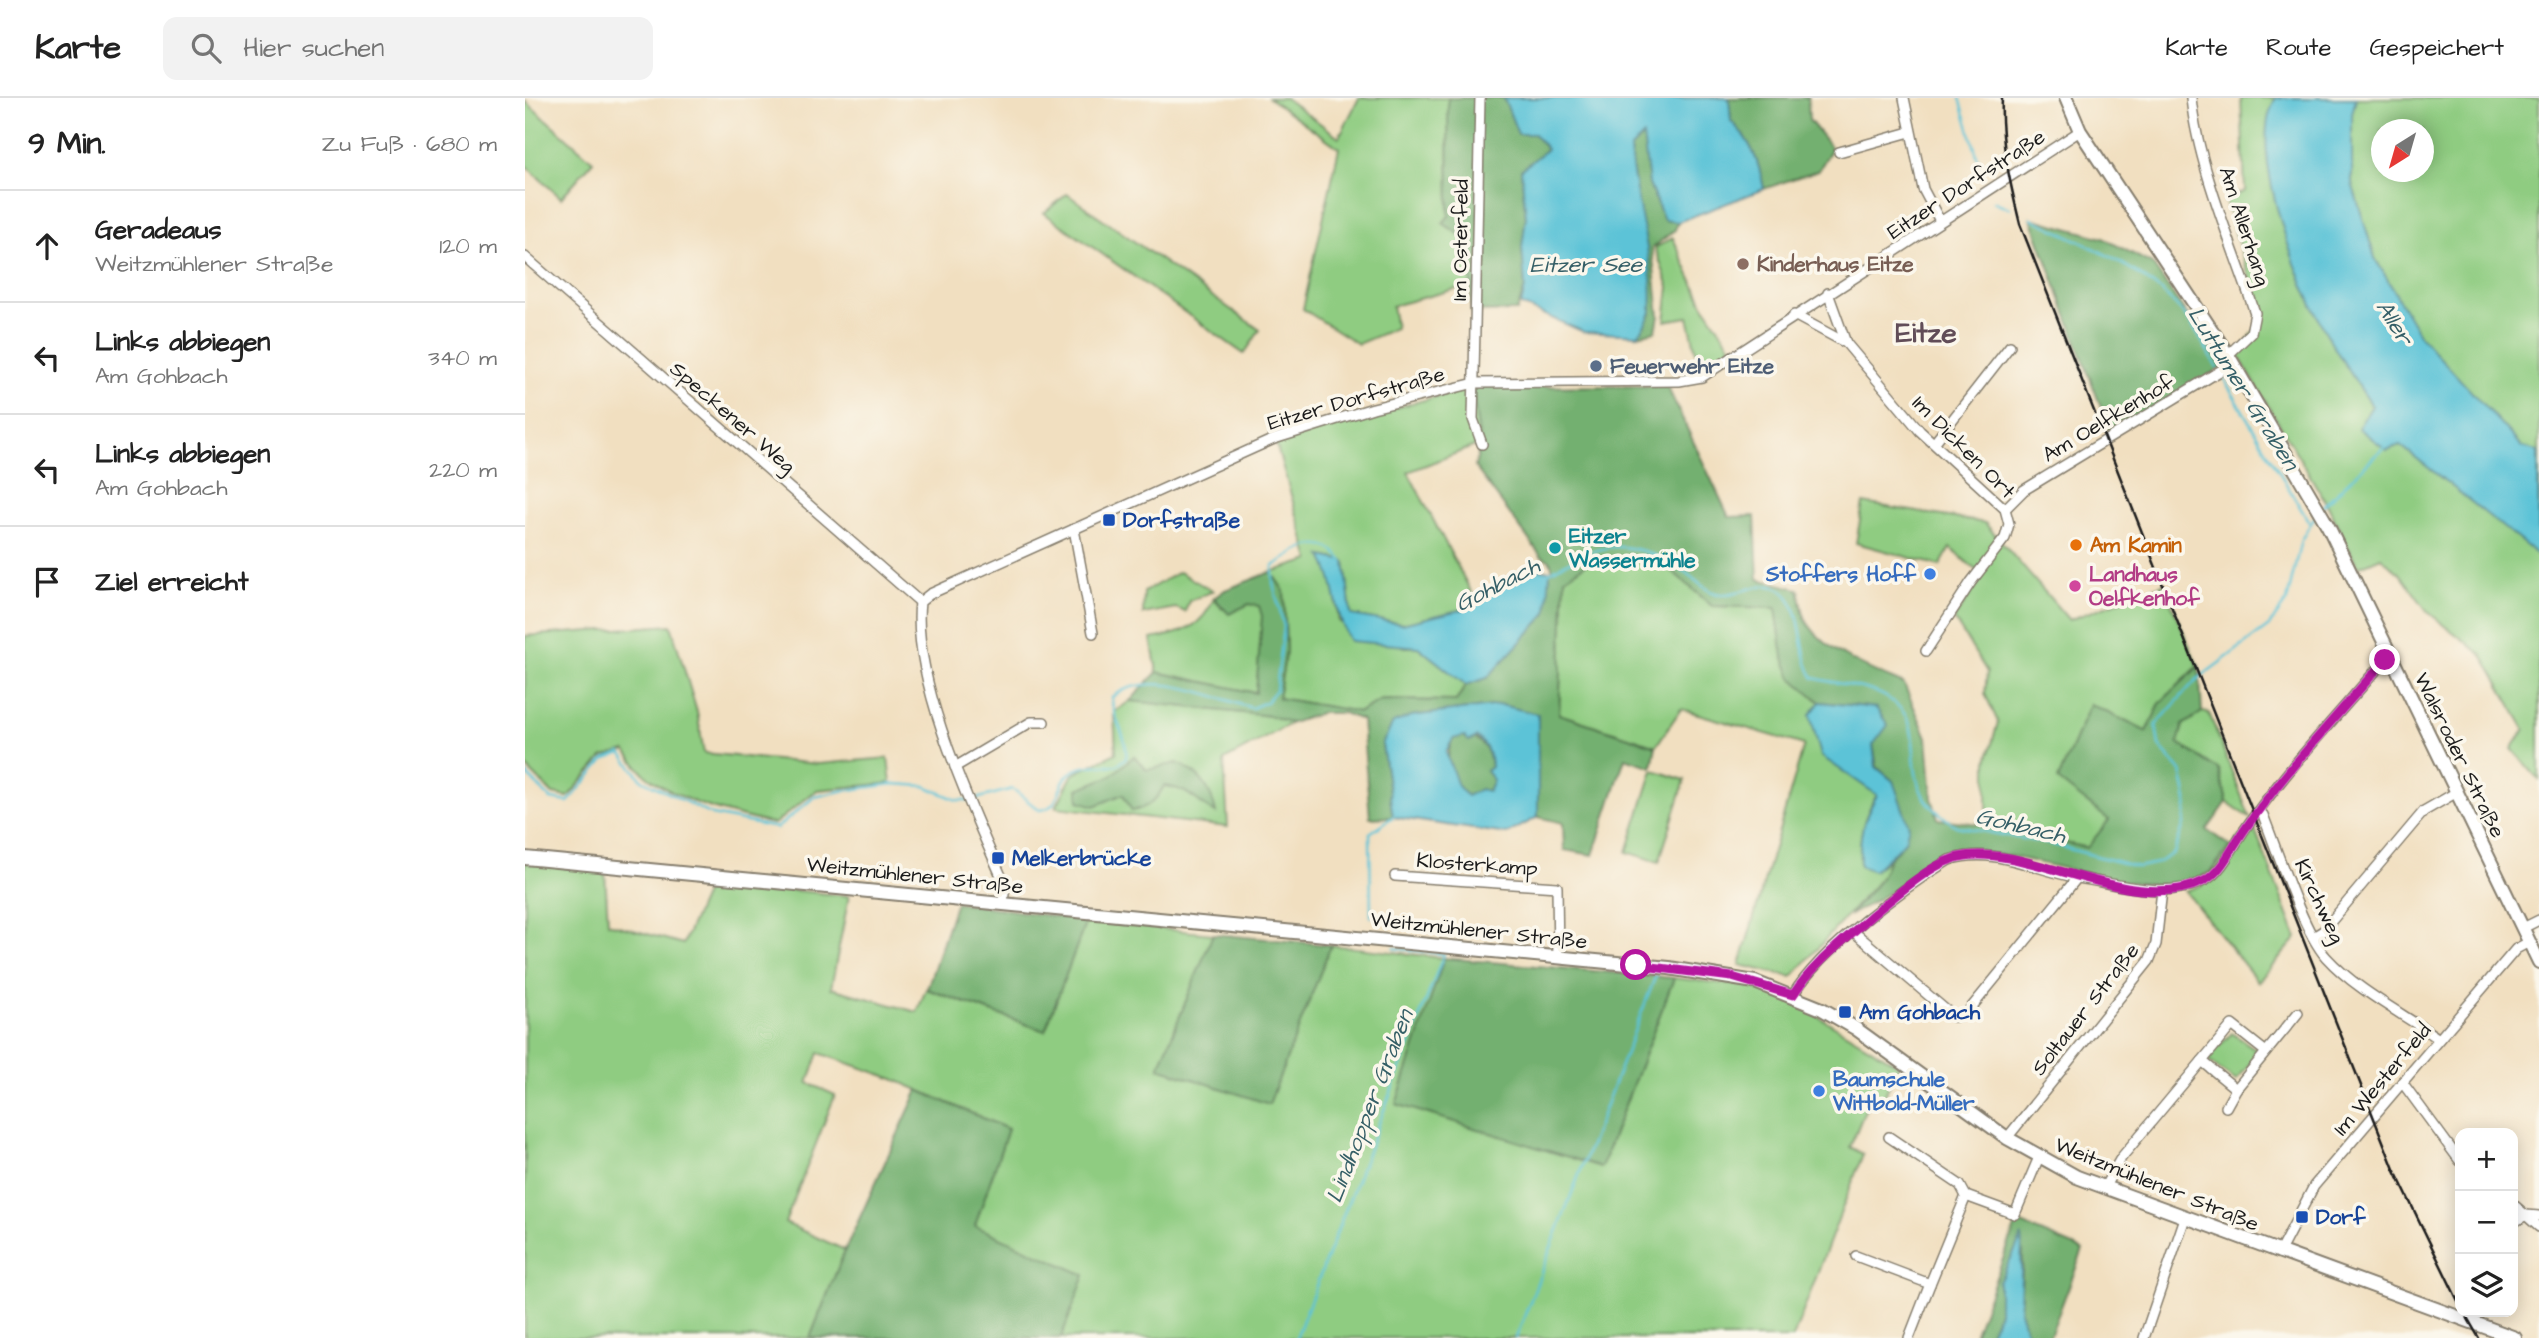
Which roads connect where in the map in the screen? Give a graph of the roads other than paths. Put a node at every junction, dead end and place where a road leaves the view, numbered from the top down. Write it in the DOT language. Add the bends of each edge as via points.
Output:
graph roads {
  1 [pos="1480,98"];
  2 [pos="1904,98"];
  3 [pos="2066,98"];
  4 [pos="2191,98"];
  5 [pos="2080,131"];
  6 [pos="1910,132"];
  7 [pos="1839,152"];
  8 [pos="1940,221"];
  9 [pos="525,257"];
  10 [pos="1828,293"];
  11 [pos="1794,315"];
  12 [pos="1846,343"];
  13 [pos="2010,346"];
  14 [pos="2229,362"];
  15 [pos="1475,383"];
  16 [pos="1935,442"];
  17 [pos="1482,444"];
  18 [pos="2005,509"];
  19 [pos="1074,529"];
  20 [pos="920,602"];
  21 [pos="1093,632"];
  22 [pos="1926,651"];
  23 [pos="2391,657"];
  24 [pos="1044,722"];
  25 [pos="955,767"];
  26 [pos="2457,792"];
  27 [pos="2258,811"];
  28 [pos="525,859"];
  29 [pos="1395,876"];
  30 [pos="2077,878"];
  31 [pos="2162,890"];
  32 [pos="1003,903"];
  33 [pos="2539,920"];
  34 [pos="2523,928"];
  35 [pos="1854,932"];
  36 [pos="2313,937"];
  37 [pos="2529,942"];
  38 [pos="1558,958"];
  39 [pos="2539,962"];
  40 [pos="1793,995"];
  41 [pos="2298,1013"];
  42 [pos="2439,1039"];
  43 [pos="2266,1052"];
  44 [pos="2202,1061"];
  45 [pos="2402,1082"];
  46 [pos="2236,1089"];
  47 [pos="2226,1107"];
  48 [pos="1889,1137"];
  49 [pos="2007,1138"];
  50 [pos="2455,1154"];
  51 [pos="2039,1157"];
  52 [pos="2104,1188"];
  53 [pos="1966,1196"];
  54 [pos="2518,1208"];
  55 [pos="2526,1215"];
  56 [pos="2539,1216"];
  57 [pos="2185,1217"];
  58 [pos="2518,1220"];
  59 [pos="2539,1227"];
  60 [pos="2279,1252"];
  61 [pos="1856,1256"];
  62 [pos="1930,1284"];
  63 [pos="1909,1338"];
  64 [pos="2144,1338"];
  65 [pos="2515,1338"];
  1 -- 15 [label="street, Im Osterfeld"];
  2 -- 6 [label="street"];
  3 -- 5 [label="street, Walsroder Straße"];
  4 -- 14 [label="street, Am Allerhang" via="2206,164 2255,313 2251,333"];
  5 -- 8 [label="street, Eitzer Dorfstraße"];
  5 -- 14 [label="street, Walsroder Straße"];
  6 -- 7 [label="street"];
  6 -- 8 [label="street" via="1923,189"];
  8 -- 10 [label="street, Eitzer Dorfstraße"];
  9 -- 20 [label="street, Speckener Weg"];
  10 -- 11 [label="street, Eitzer Dorfstraße"];
  10 -- 12 [label="street, Im Dicken Ort"];
  11 -- 12 [label="street, Im Dicken Ort"];
  11 -- 15 [label="street, Eitzer Dorfstraße" via="1702,377"];
  12 -- 16 [label="street, Im Dicken Ort" via="1920,431"];
  13 -- 16 [label="street"];
  14 -- 18 [label="street, Am Oelfkenhof" via="2024,490"];
  14 -- 23 [label="street, Walsroder Straße" via="2328,526"];
  15 -- 17 [label="street, Im Osterfeld" via="1473,419"];
  15 -- 19 [label="street, Eitzer Dorfstraße" via="1274,439"];
  16 -- 18 [label="street, Im Dicken Ort"];
  18 -- 22 [label="street, Im Dicken Ort" via="2009,524 2005,538"];
  19 -- 20 [label="street, Eitzer Dorfstraße"];
  19 -- 21 [label="street"];
  20 -- 25 [label="street" via="918,622 927,671"];
  23 -- 26 [label="street, Walsroder Straße"];
  23 -- 27 [label="street"];
  24 -- 25 [label="street" via="1031,722"];
  25 -- 32 [label="street" via="1005,885"];
  26 -- 34 [label="street, Walsroder Straße"];
  26 -- 36 [label="street" via="2424,811 2323,931"];
  27 -- 31 [label="street" via="2212,876 2197,884"];
  27 -- 36 [label="street, Kirchweg"];
  28 -- 32 [label="street, Weitzmühlener Straße"];
  29 -- 38 [label="street, Klosterkamp" via="1557,887"];
  30 -- 31 [label="street"];
  30 -- 35 [label="street" via="2005,858 1959,857 1894,897"];
  30 -- 35 [label="street" via="1966,1014 1954,1017"];
  31 -- 49 [label="street, Soltauer Straße" via="2156,944 2149,961"];
  32 -- 38 [label="street, Weitzmühlener Straße"];
  33 -- 34 [label="street"];
  34 -- 37 [label="street, Walsroder Straße"];
  35 -- 40 [label="street"];
  36 -- 42 [label="street, Kirchweg" via="2339,969"];
  37 -- 39 [label="street, Walsroder Straße"];
  37 -- 42 [label="street, Im Westerfeld" via="2516,949"];
  38 -- 40 [label="street, Weitzmühlener Straße" via="1690,970 1755,982"];
  40 -- 49 [label="street, Weitzmühlener Straße" via="1855,1028"];
  41 -- 43 [label="street"];
  42 -- 45 [label="street, Im Westerfeld"];
  43 -- 44 [label="street" via="2232,1025"];
  43 -- 46 [label="street"];
  44 -- 46 [label="street"];
  44 -- 52 [label="street" via="2120,1158"];
  45 -- 50 [label="street"];
  45 -- 60 [label="street, Im Westerfeld" via="2315,1186"];
  46 -- 47 [label="street"];
  48 -- 53 [label="street" via="1960,1185"];
  49 -- 51 [label="street, Weitzmühlener Straße"];
  51 -- 52 [label="street, Weitzmühlener Straße"];
  51 -- 53 [label="street" via="2015,1214"];
  52 -- 57 [label="street, Weitzmühlener Straße"];
  53 -- 62 [label="street"];
  54 -- 55 [label="street"];
  55 -- 56 [label="street"];
  55 -- 58 [label="street"];
  55 -- 59 [label="street"];
  57 -- 60 [label="street, Weitzmühlener Straße"];
  57 -- 64 [label="street"];
  60 -- 65 [label="street, Weitzmühlener Straße"];
  61 -- 62 [label="street"];
  62 -- 63 [label="street"];
}
